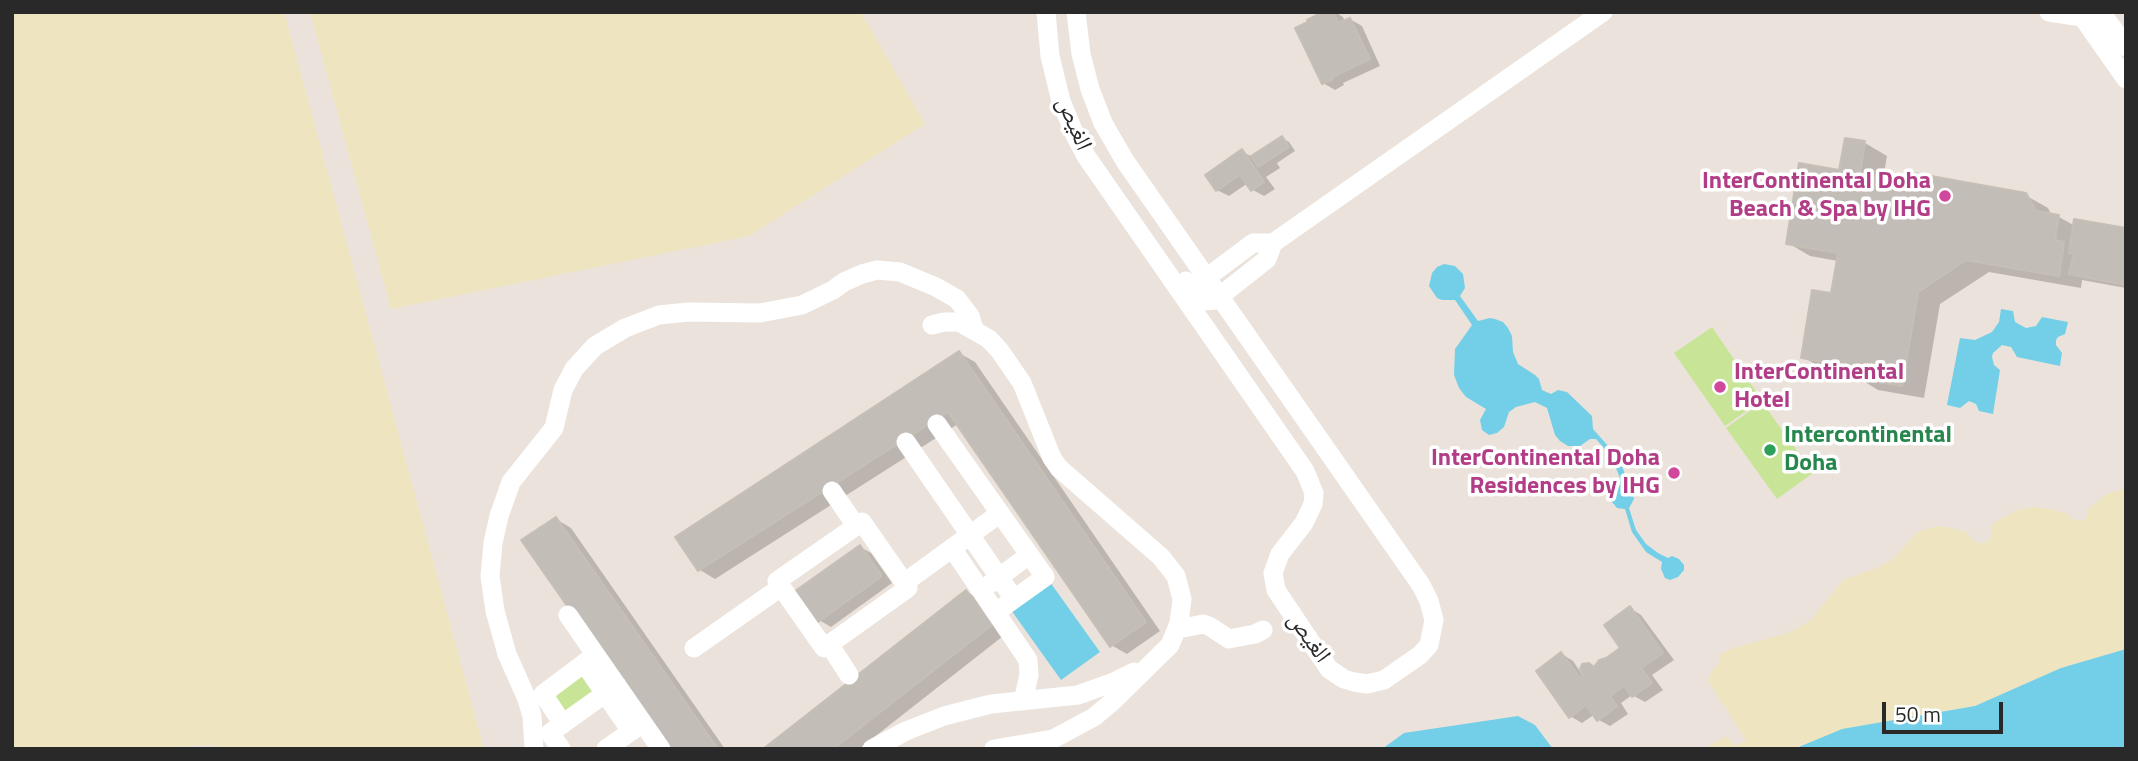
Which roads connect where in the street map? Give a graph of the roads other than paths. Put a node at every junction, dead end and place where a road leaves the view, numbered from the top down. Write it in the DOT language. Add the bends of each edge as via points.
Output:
graph roads {
  1 [pos="1046,12"];
  2 [pos="1076,12"];
  3 [pos="1602,12"];
  4 [pos="2049,12"];
  5 [pos="2101,12"];
  6 [pos="2080,15"];
  7 [pos="2126,47"];
  8 [pos="2126,79"];
  9 [pos="1273,243"];
  10 [pos="1157,259"];
  11 [pos="1206,278"];
  12 [pos="1220,297"];
  13 [pos="932,325"];
  14 [pos="974,329"];
  15 [pos="937,424"];
  16 [pos="906,442"];
  17 [pos="832,491"];
  18 [pos="999,514"];
  19 [pos="856,526"];
  20 [pos="970,535"];
  21 [pos="952,548"];
  22 [pos="1029,555"];
  23 [pos="999,577"];
  24 [pos="904,583"];
  25 [pos="781,587"];
  26 [pos="981,590"];
  27 [pos="1014,599"];
  28 [pos="996,612"];
  29 [pos="568,615"];
  30 [pos="1178,629"];
  31 [pos="1264,630"];
  32 [pos="829,644"];
  33 [pos="694,648"];
  34 [pos="589,659"];
  35 [pos="1151,664"];
  36 [pos="849,675"];
  37 [pos="611,689"];
  38 [pos="1023,701"];
  39 [pos="563,724"];
  40 [pos="637,727"];
  41 [pos="1057,744"];
  42 [pos="534,749"];
  43 [pos="561,749"];
  44 [pos="606,749"];
  45 [pos="661,749"];
  46 [pos="872,749"];
  47 [pos="994,749"];
  1 -- 10 [label="street, الغيص" via="1050,55 1074,135"];
  2 -- 11 [label="street, الغيص" via="1081,54 1103,123"];
  3 -- 9 [label="street"];
  4 -- 6 [label="street"];
  5 -- 7 [label="street"];
  6 -- 8 [label="street"];
  9 -- 11 [label="street" via="1253,243"];
  9 -- 12 [label="street" via="1267,259"];
  10 -- 12 [label="street" via="1173,265 1204,301"];
  10 -- 12 [label="street, الغيص" via="1305,471 1314,493 1304,523 1280,554 1273,573 1276,590 1329,669 1354,682 1384,680 1429,645 1434,620 1429,601"];
  11 -- 12 [label="street, الغيص"];
  13 -- 14 [label="street" via="959,322"];
  14 -- 30 [label="street" via="1000,351 1022,383 1059,467 1161,557 1176,576 1182,599"];
  14 -- 42 [label="street" via="964,306 946,293 900,272 877,270 802,305 760,313 659,315 595,346 574,369 554,428 512,482 492,552 490,576 499,633 527,699"];
  15 -- 18 [label="street"];
  16 -- 20 [label="street"];
  17 -- 19 [label="street"];
  18 -- 20 [label="street"];
  18 -- 22 [label="street"];
  19 -- 24 [label="street" via="862,522"];
  19 -- 25 [label="street" via="777,582"];
  20 -- 21 [label="street"];
  20 -- 23 [label="street"];
  21 -- 24 [label="street"];
  21 -- 26 [label="street"];
  22 -- 23 [label="street"];
  22 -- 27 [label="street" via="1045,578"];
  23 -- 26 [label="street"];
  23 -- 27 [label="street"];
  24 -- 32 [label="street" via="908,589"];
  25 -- 32 [label="street" via="824,648"];
  25 -- 33 [label="street"];
  26 -- 28 [label="street"];
  27 -- 28 [label="street"];
  28 -- 38 [label="street" via="1028,660 1030,675"];
  29 -- 34 [label="street"];
  30 -- 31 [label="street" via="1209,625 1229,639"];
  30 -- 35 [label="street"];
  32 -- 36 [label="street"];
  34 -- 37 [label="street"];
  34 -- 39 [label="street" via="543,694"];
  35 -- 38 [label="street" via="1078,695"];
  35 -- 41 [label="street"];
  37 -- 39 [label="street"];
  37 -- 40 [label="street"];
  38 -- 46 [label="street" via="944,716"];
  39 -- 43 [label="street" via="550,733"];
  40 -- 44 [label="street"];
  40 -- 45 [label="street"];
  41 -- 47 [label="street"];
}
